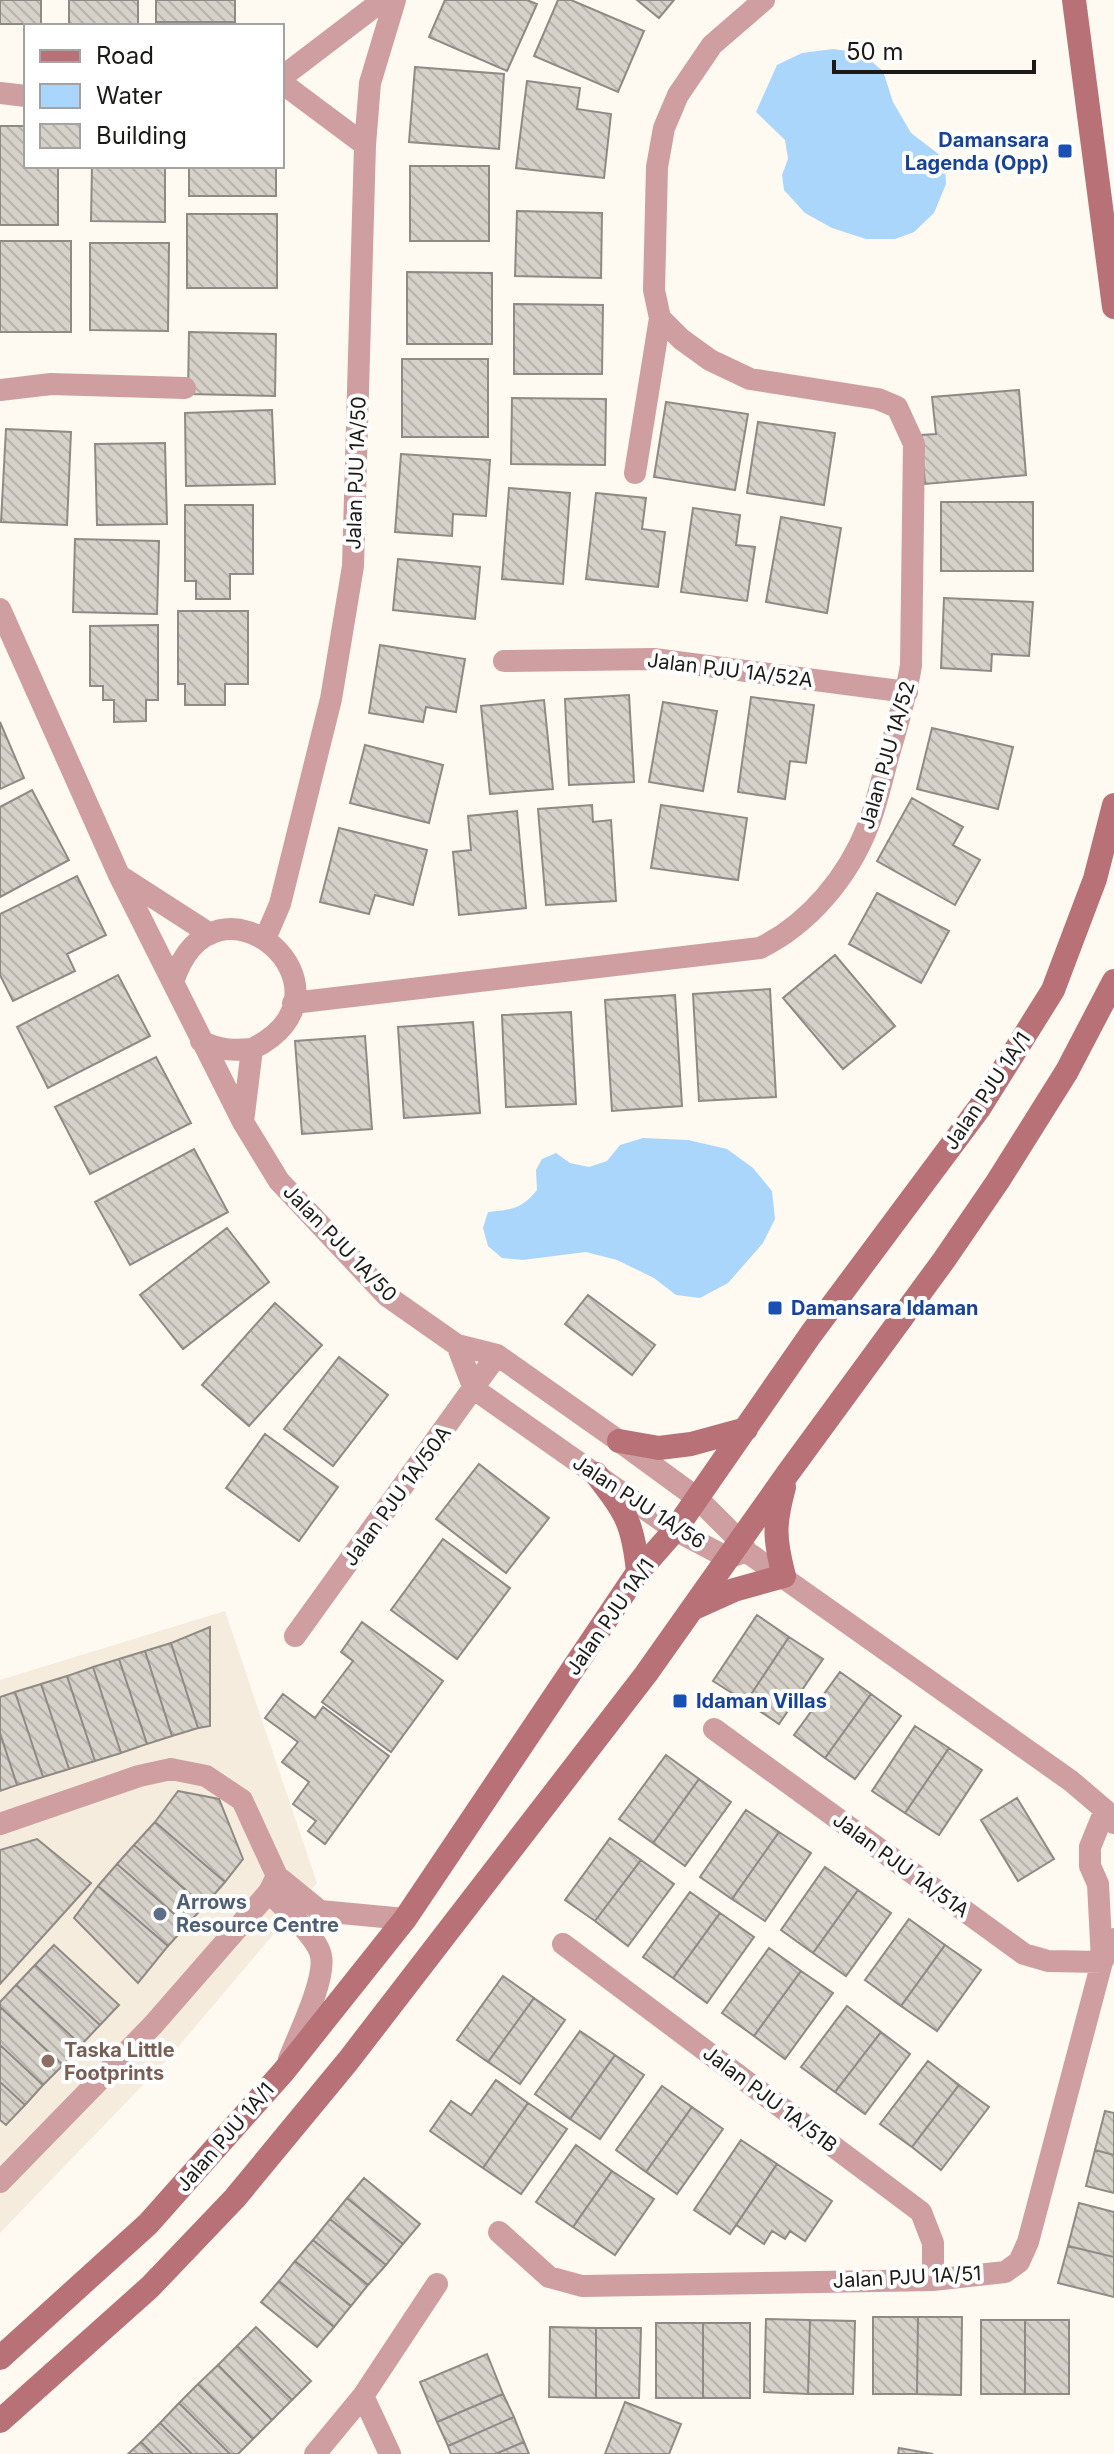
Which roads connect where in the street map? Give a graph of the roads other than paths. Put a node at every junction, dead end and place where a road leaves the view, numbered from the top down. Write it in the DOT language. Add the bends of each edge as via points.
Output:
graph roads {
  1 [pos="383,0"];
  2 [pos="395,0"];
  3 [pos="764,0"];
  4 [pos="1074,0"];
  5 [pos="284,78"];
  6 [pos="284,82"];
  7 [pos="0,93"];
  8 [pos="24,96"];
  9 [pos="365,145"];
  10 [pos="1114,307"];
  11 [pos="660,318"];
  12 [pos="185,388"];
  13 [pos="0,390"];
  14 [pos="635,473"];
  15 [pos="0,609"];
  16 [pos="504,661"];
  17 [pos="907,692"];
  18 [pos="1114,805"];
  19 [pos="119,875"];
  20 [pos="210,934"];
  21 [pos="265,939"];
  22 [pos="1114,981"];
  23 [pos="173,982"];
  24 [pos="293,1003"];
  25 [pos="201,1041"];
  26 [pos="252,1049"];
  27 [pos="243,1122"];
  28 [pos="457,1345"];
  29 [pos="497,1355"];
  30 [pos="474,1389"];
  31 [pos="746,1429"];
  32 [pos="619,1441"];
  33 [pos="788,1473"];
  34 [pos="596,1474"];
  35 [pos="697,1498"];
  36 [pos="675,1530"];
  37 [pos="739,1550"];
  38 [pos="638,1572"];
  39 [pos="784,1576"];
  40 [pos="694,1608"];
  41 [pos="295,1636"];
  42 [pos="714,1729"];
  43 [pos="1110,1816"];
  44 [pos="0,1824"];
  45 [pos="273,1884"];
  46 [pos="405,1919"];
  47 [pos="1114,1939"];
  48 [pos="563,1944"];
  49 [pos="1102,1962"];
  50 [pos="284,2071"];
  51 [pos="0,2182"];
  52 [pos="499,2232"];
  53 [pos="933,2280"];
  54 [pos="437,2284"];
  55 [pos="0,2358"];
  56 [pos="363,2396"];
  57 [pos="0,2421"];
  58 [pos="315,2454"];
  59 [pos="390,2454"];
  1 -- 5 [label="street"];
  2 -- 9 [label="street, Jalan PJU 1A/50" via="370,83"];
  3 -- 11 [label="street" via="712,45 678,95 664,128 657,167 654,290"];
  4 -- 10 [label="main road"];
  6 -- 9 [label="street"];
  7 -- 8 [label="street"];
  9 -- 21 [label="street, Jalan PJU 1A/50" via="353,566 331,699 280,904"];
  11 -- 14 [label="street"];
  11 -- 17 [label="street, Jalan PJU 1A/52" via="710,360 750,379 878,399 897,407 914,444"];
  12 -- 13 [label="street" via="51,384"];
  15 -- 19 [label="street, Jalan PJU 1A/50"];
  16 -- 17 [label="street, Jalan PJU 1A/52A" via="654,659"];
  17 -- 24 [label="street, Jalan PJU 1A/52" via="858,848 813,911 778,939 760,948"];
  18 -- 31 [label="main road, Jalan PJU 1A/1" via="1095,879 1053,990 980,1107"];
  19 -- 20 [label="street"];
  19 -- 23 [label="street, Jalan PJU 1A/50"];
  20 -- 21 [label="street" via="231,929"];
  20 -- 23 [label="street" via="179,961"];
  21 -- 24 [label="street" via="285,957 293,974"];
  22 -- 33 [label="main road" via="1067,1071 998,1181"];
  23 -- 25 [label="street, Jalan PJU 1A/50"];
  24 -- 26 [label="street" via="282,1028"];
  25 -- 26 [label="street" via="232,1051"];
  25 -- 27 [label="street, Jalan PJU 1A/50"];
  26 -- 27 [label="street"];
  27 -- 28 [label="street, Jalan PJU 1A/50" via="279,1181 387,1296"];
  28 -- 29 [label="street, Jalan PJU 1A/56"];
  28 -- 30 [label="street"];
  29 -- 30 [label="street, Jalan PJU 1A/50A"];
  29 -- 32 [label="street, Jalan PJU 1A/56"];
  30 -- 34 [label="street, Jalan PJU 1A/56"];
  30 -- 41 [label="street, Jalan PJU 1A/50A"];
  31 -- 32 [label="main road" via="659,1448"];
  31 -- 35 [label="main road, Jalan PJU 1A/1"];
  32 -- 35 [label="street, Jalan PJU 1A/56"];
  33 -- 37 [label="main road"];
  33 -- 39 [label="main road" via="776,1519"];
  34 -- 36 [label="street, Jalan PJU 1A/56"];
  34 -- 38 [label="main road" via="623,1510 635,1537"];
  35 -- 36 [label="main road, Jalan PJU 1A/1"];
  35 -- 37 [label="street, Jalan PJU 1A/56"];
  36 -- 37 [label="street, Jalan PJU 1A/56"];
  36 -- 38 [label="main road, Jalan PJU 1A/1"];
  37 -- 39 [label="street"];
  37 -- 40 [label="main road"];
  38 -- 46 [label="main road, Jalan PJU 1A/1"];
  39 -- 40 [label="main road"];
  39 -- 43 [label="street" via="1071,1781"];
  40 -- 57 [label="main road" via="367,2036 235,2198 150,2287"];
  42 -- 49 [label="street, Jalan PJU 1A/51A" via="1024,1954 1048,1961"];
  43 -- 49 [label="street" via="1090,1847 1090,1866 1098,1884"];
  44 -- 45 [label="street" via="139,1776 171,1769 206,1776 242,1800"];
  45 -- 46 [label="street" via="320,1911"];
  45 -- 50 [label="street" via="322,1955 318,1987"];
  45 -- 51 [label="street" via="153,2025"];
  46 -- 50 [label="main road, Jalan PJU 1A/1"];
  47 -- 49 [label="street"];
  48 -- 53 [label="street, Jalan PJU 1A/51B" via="921,2212 933,2243"];
  49 -- 53 [label="street, Jalan PJU 1A/51" via="1019,2262 1005,2272"];
  50 -- 55 [label="main road, Jalan PJU 1A/1" via="148,2224"];
  52 -- 53 [label="street, Jalan PJU 1A/51" via="549,2277 582,2286"];
  54 -- 56 [label="street"];
  56 -- 58 [label="street"];
  56 -- 59 [label="street"];
}
